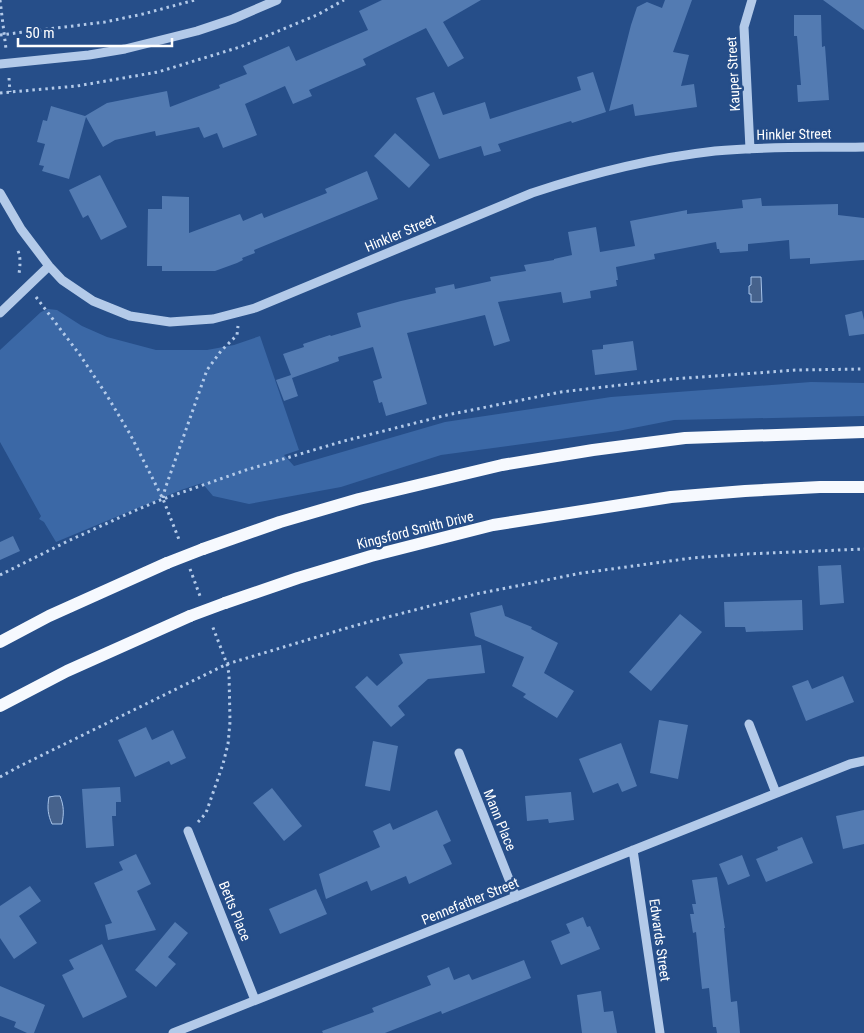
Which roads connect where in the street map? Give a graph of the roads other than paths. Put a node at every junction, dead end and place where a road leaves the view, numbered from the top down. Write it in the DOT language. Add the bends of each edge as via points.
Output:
graph roads {
  1 [pos="277,0"];
  2 [pos="752,0"];
  3 [pos="4,63"];
  4 [pos="864,147"];
  5 [pos="750,149"];
  6 [pos="0,193"];
  7 [pos="49,266"];
  8 [pos="0,313"];
  9 [pos="864,432"];
  10 [pos="864,487"];
  11 [pos="0,642"];
  12 [pos="0,706"];
  13 [pos="749,724"];
  14 [pos="459,754"];
  15 [pos="864,761"];
  16 [pos="776,793"];
  17 [pos="188,831"];
  18 [pos="633,850"];
  19 [pos="516,897"];
  20 [pos="256,1000"];
  21 [pos="173,1033"];
  22 [pos="660,1033"];
  1 -- 3 [label="street" via="197,31 125,49"];
  2 -- 5 [label="street, Kauper Street" via="744,27"];
  4 -- 5 [label="street, Hinkler Street"];
  5 -- 7 [label="street, Hinkler Street" via="641,162 568,181 255,308 212,319 170,322 130,316 93,301 62,280"];
  6 -- 7 [label="street, Hinkler Street" via="20,229"];
  7 -- 8 [label="street"];
  9 -- 11 [label="main road, bridge" via="685,438 593,450 502,465 358,499 204,549 49,616"];
  10 -- 12 [label="main road, Kingsford Smith Drive, bridge" via="671,497 493,525 371,556 225,603 67,671"];
  13 -- 16 [label="street"];
  14 -- 19 [label="street, Mann Place"];
  15 -- 16 [label="street, Pennefather Street"];
  16 -- 18 [label="street, Pennefather Street"];
  17 -- 20 [label="street, Betts Place"];
  18 -- 19 [label="street, Pennefather Street"];
  18 -- 22 [label="street, Edwards Street"];
  19 -- 20 [label="street, Pennefather Street"];
  20 -- 21 [label="street, Pennefather Street"];
}
